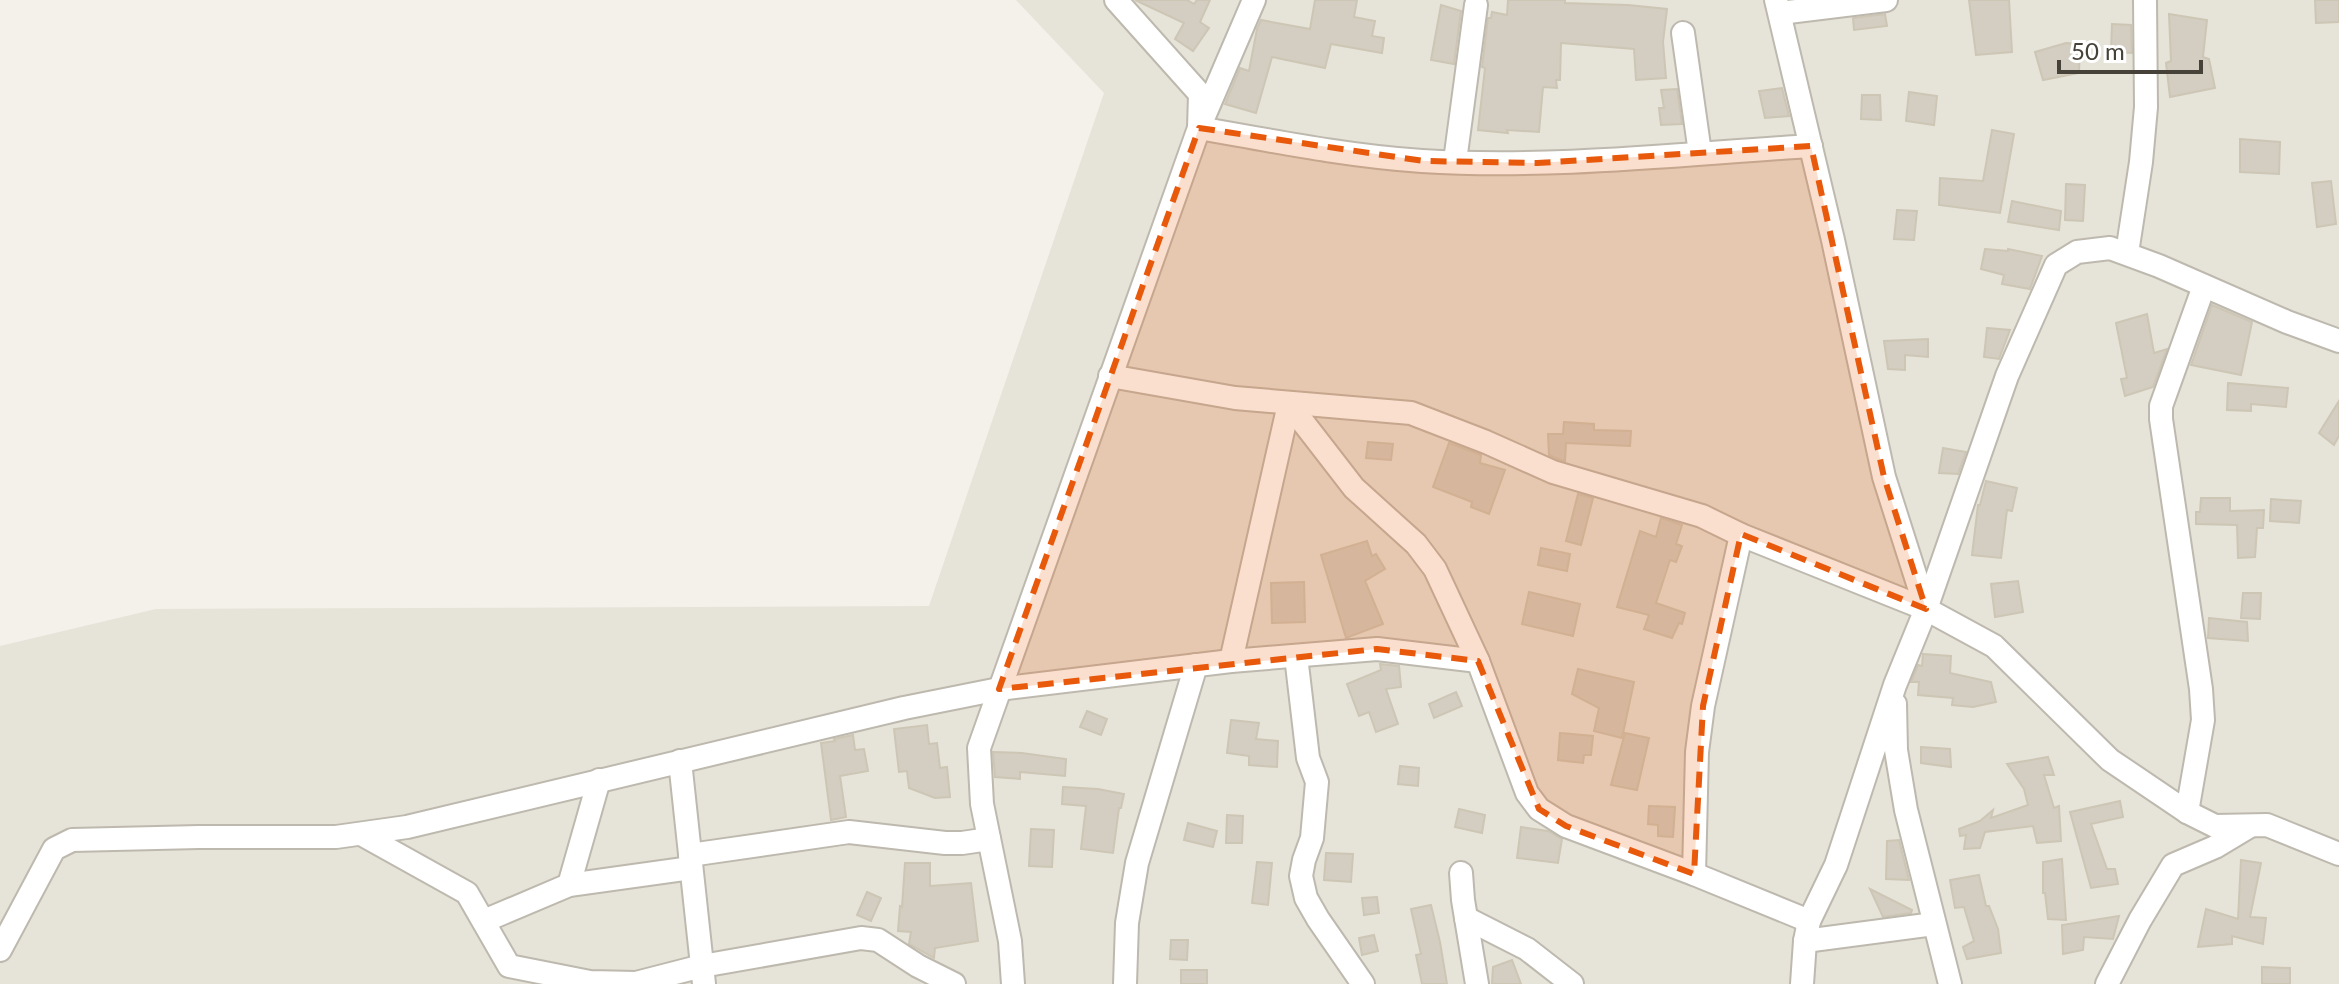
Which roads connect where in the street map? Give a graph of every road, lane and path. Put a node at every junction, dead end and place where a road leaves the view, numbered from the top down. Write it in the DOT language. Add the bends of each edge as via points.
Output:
graph roads {
  1 [pos="1254,0"];
  2 [pos="1886,0"];
  3 [pos="2145,0"];
  4 [pos="1123,3"];
  5 [pos="1476,5"];
  6 [pos="1778,7"];
  7 [pos="1683,33"];
  8 [pos="1199,128"];
  9 [pos="1811,146"];
  10 [pos="1700,153"];
  11 [pos="1455,161"];
  12 [pos="2127,253"];
  13 [pos="2204,286"];
  14 [pos="2339,341"];
  15 [pos="1110,376"];
  16 [pos="1289,404"];
  17 [pos="1741,535"];
  18 [pos="1926,609"];
  19 [pos="1296,656"];
  20 [pos="1231,661"];
  21 [pos="1478,661"];
  22 [pos="1196,665"];
  23 [pos="1895,685"];
  24 [pos="999,689"];
  25 [pos="680,761"];
  26 [pos="599,780"];
  27 [pos="2187,812"];
  28 [pos="2250,825"];
  29 [pos="361,834"];
  30 [pos="989,839"];
  31 [pos="2339,854"];
  32 [pos="690,862"];
  33 [pos="1461,873"];
  34 [pos="1694,874"];
  35 [pos="569,885"];
  36 [pos="1466,918"];
  37 [pos="484,921"];
  38 [pos="1934,924"];
  39 [pos="1807,931"];
  40 [pos="0,950"];
  41 [pos="703,975"];
  42 [pos="954,984"];
  43 [pos="1013,984"];
  44 [pos="1125,984"];
  45 [pos="1363,984"];
  46 [pos="1477,984"];
  47 [pos="1572,984"];
  48 [pos="1802,984"];
  49 [pos="1950,984"];
  50 [pos="2107,984"];
  1 -- 8 [label="street"];
  2 -- 6 [label="street"];
  3 -- 12 [label="street" via="2146,107"];
  4 -- 8 [label="street" via="1200,94"];
  5 -- 11 [label="street"];
  6 -- 9 [label="street"];
  7 -- 10 [label="street"];
  8 -- 11 [label="street" via="1362,156"];
  8 -- 15 [label="street"];
  9 -- 10 [label="street"];
  9 -- 18 [label="street" via="1884,477"];
  10 -- 11 [label="street" via="1537,163"];
  12 -- 13 [label="street"];
  12 -- 18 [label="street" via="2110,248 2077,252 2056,265 2007,376"];
  13 -- 14 [label="street"];
  13 -- 27 [label="street" via="2161,406 2203,720"];
  15 -- 16 [label="street"];
  15 -- 24 [label="street"];
  16 -- 17 [label="street" via="1411,413 1553,472 1702,516"];
  16 -- 20 [label="street"];
  16 -- 21 [label="street" via="1354,488 1416,544 1435,569"];
  17 -- 18 [label="street"];
  17 -- 34 [label="street" via="1703,706"];
  18 -- 23 [label="street"];
  18 -- 27 [label="street" via="1994,646 2110,760"];
  19 -- 20 [label="street"];
  19 -- 21 [label="street" via="1377,649"];
  19 -- 45 [label="street" via="1308,758 1317,782 1312,838 1301,876 1318,919"];
  20 -- 22 [label="street"];
  21 -- 34 [label="street" via="1527,793 1539,809 1566,826"];
  22 -- 24 [label="street"];
  22 -- 44 [label="street" via="1137,863 1127,923"];
  23 -- 38 [label="street" via="1896,750"];
  23 -- 39 [label="street" via="1836,865"];
  24 -- 25 [label="street"];
  24 -- 30 [label="street" via="979,748"];
  25 -- 26 [label="street"];
  25 -- 32 [label="street"];
  26 -- 29 [label="street"];
  26 -- 35 [label="street"];
  27 -- 28 [label="street" via="2215,826"];
  28 -- 31 [label="street" via="2267,825"];
  28 -- 50 [label="street" via="2173,865"];
  29 -- 37 [label="street" via="467,893"];
  29 -- 40 [label="street" via="72,840 54,849"];
  30 -- 32 [label="street" via="945,843 849,832"];
  30 -- 43 [label="street" via="1010,941"];
  32 -- 35 [label="street"];
  32 -- 41 [label="street"];
  33 -- 36 [label="street"];
  34 -- 39 [label="street"];
  35 -- 37 [label="street"];
  36 -- 46 [label="street"];
  36 -- 47 [label="street" via="1527,949"];
  37 -- 41 [label="street" via="509,966 590,982"];
  38 -- 39 [label="street"];
  38 -- 49 [label="street"];
  39 -- 48 [label="street"];
  41 -- 42 [label="street" via="861,938 878,940"];
}
